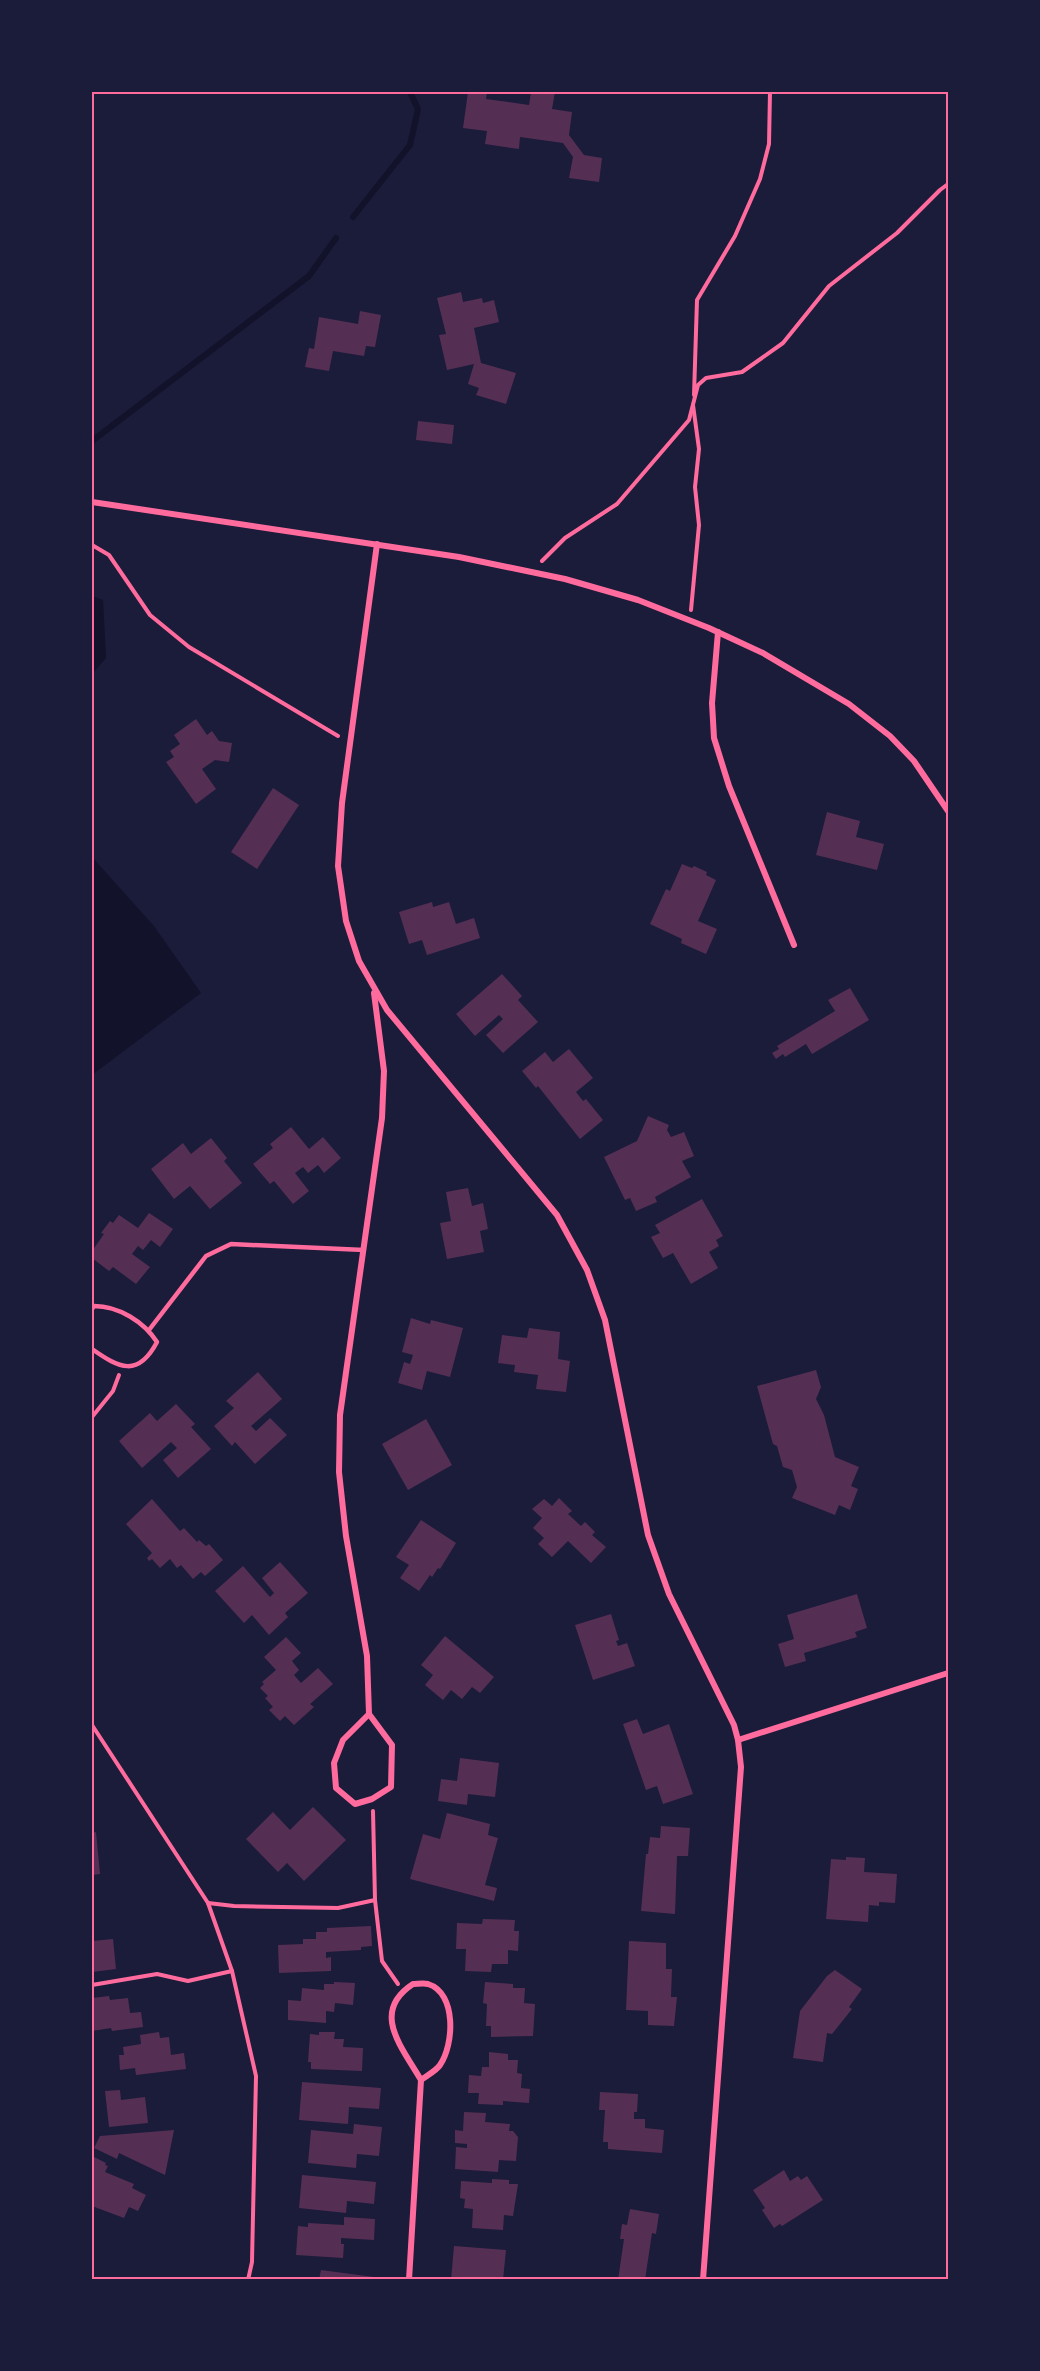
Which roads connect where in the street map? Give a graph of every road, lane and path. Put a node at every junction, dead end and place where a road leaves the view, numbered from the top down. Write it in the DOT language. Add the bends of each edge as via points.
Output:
graph roads {
  1 [pos="770,92"];
  2 [pos="948,184"];
  3 [pos="693,404"];
  4 [pos="92,502"];
  5 [pos="378,544"];
  6 [pos="92,545"];
  7 [pos="531,572"];
  8 [pos="690,620"];
  9 [pos="718,632"];
  10 [pos="350,743"];
  11 [pos="948,811"];
  12 [pos="794,945"];
  13 [pos="374,990"];
  14 [pos="364,1251"];
  15 [pos="92,1309"];
  16 [pos="149,1330"];
  17 [pos="92,1348"];
  18 [pos="122,1367"];
  19 [pos="92,1417"];
  20 [pos="948,1673"];
  21 [pos="369,1714"];
  22 [pos="92,1725"];
  23 [pos="738,1740"];
  24 [pos="372,1799"];
  25 [pos="375,1900"];
  26 [pos="208,1903"];
  27 [pos="232,1971"];
  28 [pos="92,1985"];
  29 [pos="403,1991"];
  30 [pos="421,2080"];
  31 [pos="248,2280"];
  32 [pos="409,2280"];
  33 [pos="703,2280"];
  1 -- 3 [label="path" via="769,144 760,179 735,236 697,300"];
  2 -- 3 [label="path" via="897,233 829,286 783,343 742,372 706,378 698,385"];
  3 -- 7 [label="path" via="689,420 617,504 565,538"];
  3 -- 8 [label="path" via="699,449 695,487 699,525"];
  4 -- 5 [label="street"];
  5 -- 7 [label="street"];
  5 -- 10 [label="street"];
  6 -- 10 [label="path" via="109,555 150,615 189,647"];
  7 -- 8 [label="street" via="638,600"];
  8 -- 9 [label="street"];
  9 -- 11 [label="street" via="849,704 890,736 926,775"];
  9 -- 12 [label="street" via="712,703 714,738 729,786"];
  10 -- 13 [label="street" via="338,866 346,921"];
  13 -- 14 [label="street" via="384,1071 382,1118"];
  13 -- 23 [label="street" via="557,1215 587,1270 605,1320 648,1535 669,1594"];
  14 -- 16 [label="lane" via="231,1244 206,1256"];
  14 -- 21 [label="street" via="340,1415 339,1472 346,1536 368,1656"];
  15 -- 16 [label="lane" via="108,1306"];
  16 -- 18 [label="lane" via="157,1342 150,1356 138,1365"];
  17 -- 18 [label="lane"];
  18 -- 19 [label="path" via="113,1391"];
  20 -- 23 [label="street"];
  21 -- 24 [label="street" via="392,1745 391,1787"];
  21 -- 24 [label="street" via="343,1740 334,1763 336,1788 355,1804"];
  22 -- 26 [label="path"];
  23 -- 33 [label="street" via="741,1767"];
  24 -- 25 [label="path"];
  25 -- 26 [label="path" via="338,1908"];
  25 -- 29 [label="path" via="382,1961"];
  26 -- 27 [label="path"];
  27 -- 28 [label="path" via="188,1981 157,1974"];
  27 -- 31 [label="path" via="255,2076 252,2262"];
  29 -- 30 [label="street" via="394,2001 390,2019"];
  29 -- 30 [label="street" via="413,1984 428,1984 443,1996 450,2014 450,2035 440,2065"];
  30 -- 32 [label="street"];
}
